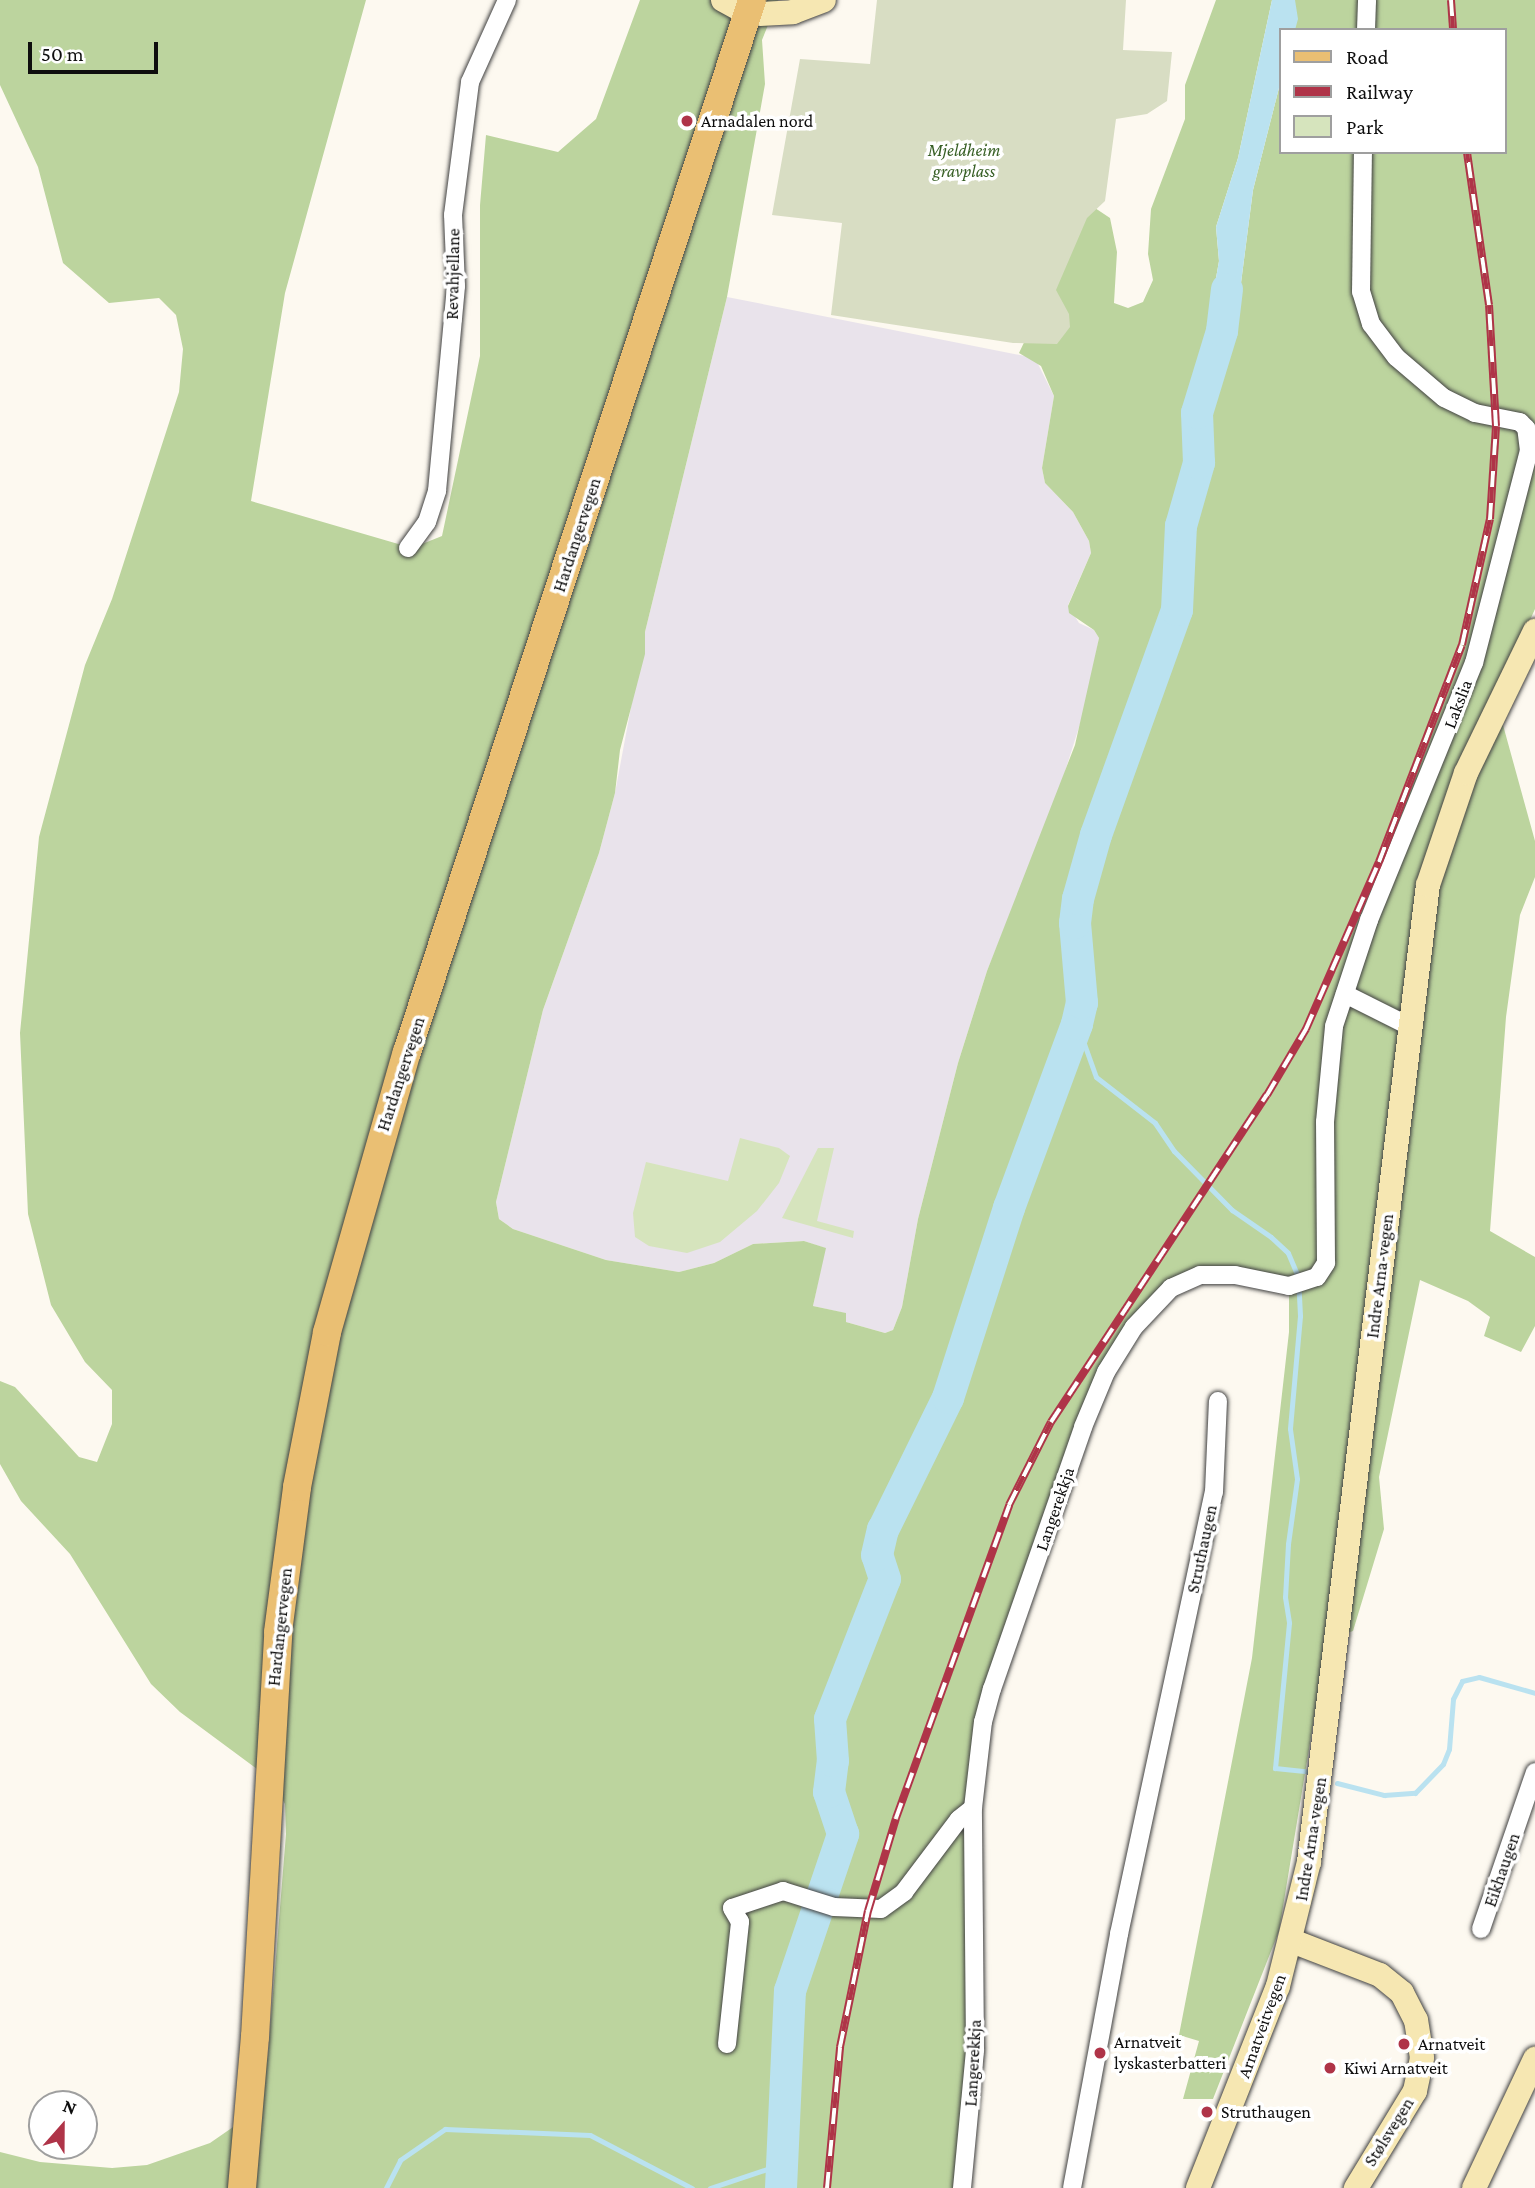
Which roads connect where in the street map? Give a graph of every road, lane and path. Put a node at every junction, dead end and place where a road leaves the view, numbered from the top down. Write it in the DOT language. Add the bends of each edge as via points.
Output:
graph roads {
  1 [pos="507,0"];
  2 [pos="824,0"];
  3 [pos="1367,0"];
  4 [pos="743,5"];
  5 [pos="1366,28"];
  6 [pos="1363,154"];
  7 [pos="408,548"];
  8 [pos="1535,631"];
  9 [pos="1345,994"];
  10 [pos="1409,1026"];
  11 [pos="1218,1401"];
  12 [pos="1535,1772"];
  13 [pos="973,1808"];
  14 [pos="1481,1928"];
  15 [pos="1292,1941"];
  16 [pos="727,2044"];
  17 [pos="1535,2059"];
  18 [pos="242,2188"];
  19 [pos="962,2188"];
  20 [pos="1072,2188"];
  21 [pos="1198,2188"];
  22 [pos="1356,2188"];
  23 [pos="1474,2188"];
  1 -- 7 [label="street, Revahjellane" via="477,60 467,97 453,215 456,286 438,491 427,522"];
  2 -- 4 [label="main road" via="793,12"];
  3 -- 5 [label="street"];
  4 -- 18 [label="main road, Hardangervegen" via="403,1065 327,1332 296,1487 278,1632"];
  6 -- 9 [label="street, Lakslia" via="1360,265 1367,317 1380,338 1424,383 1461,408 1526,428 1529,451 1490,616 1455,714 1368,920"];
  8 -- 10 [label="main road, Indre Arna-vegen" via="1466,773 1440,842 1421,921"];
  9 -- 10 [label="street"];
  9 -- 13 [label="street, Langerekkja" via="1328,1067 1329,1239 1322,1271 1309,1281 1289,1286 1235,1275 1200,1275 1171,1288 1119,1349 1083,1427 992,1689 983,1722"];
  10 -- 15 [label="main road, Indre Arna-vegen" via="1322,1769"];
  11 -- 20 [label="street, Struthaugen" via="1214,1492 1119,1934"];
  12 -- 14 [label="street, Eikhaugen"];
  13 -- 16 [label="street" via="959,1819 893,1902 868,1911 834,1907 783,1891 732,1908 740,1922"];
  13 -- 19 [label="street, Langerekkja" via="975,2050"];
  15 -- 21 [label="main road, Arnatveitvegen"];
  15 -- 22 [label="main road, Stølsvegen" via="1380,1975 1402,1993 1416,2020 1422,2058 1415,2091"];
  17 -- 23 [label="main road"];
}
